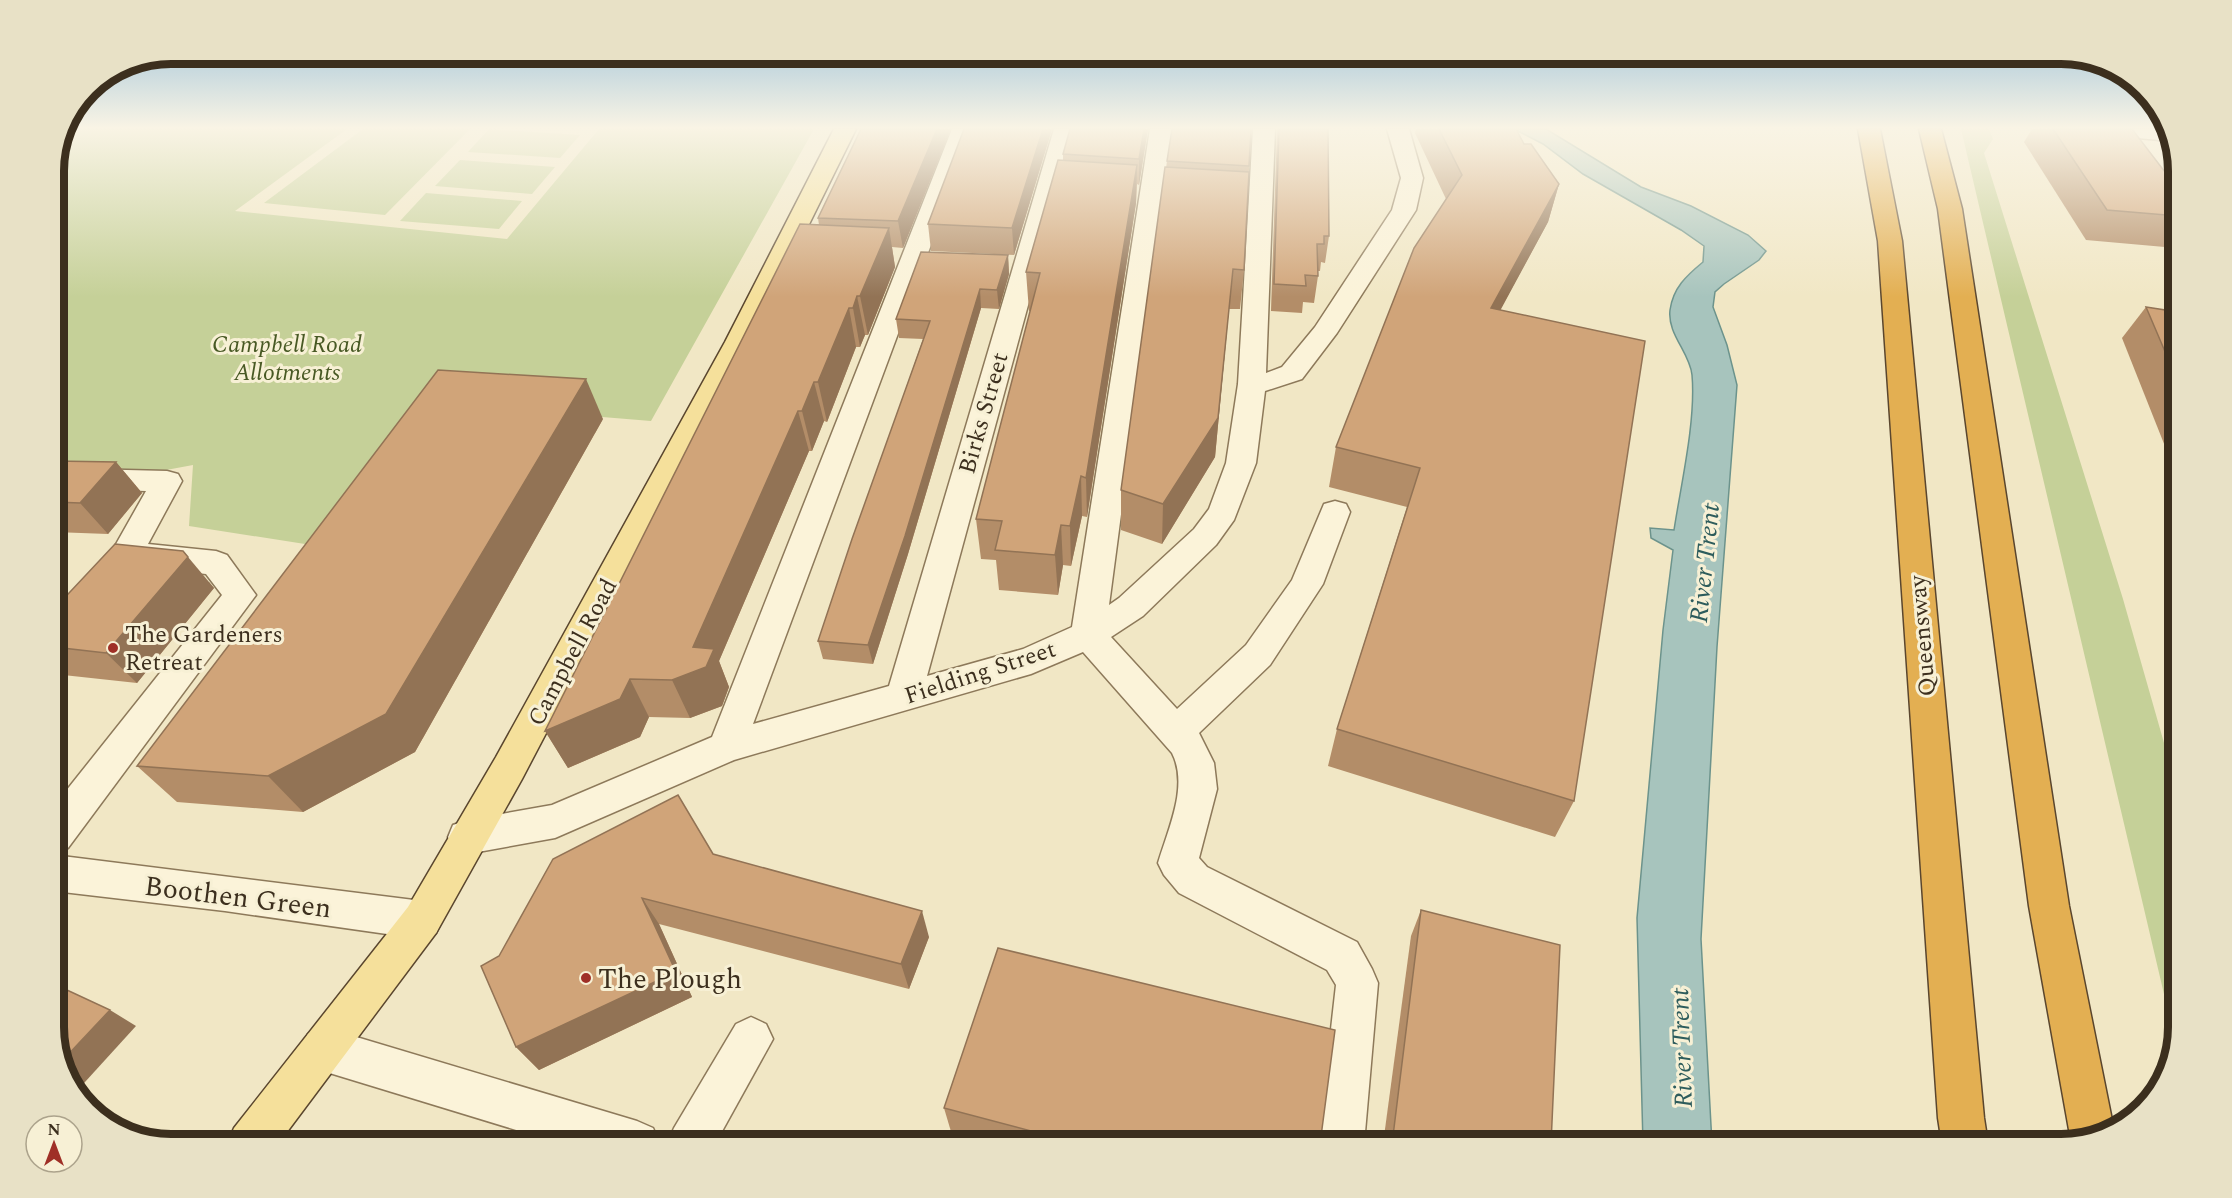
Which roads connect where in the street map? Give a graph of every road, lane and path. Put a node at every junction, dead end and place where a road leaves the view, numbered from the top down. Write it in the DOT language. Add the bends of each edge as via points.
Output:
graph roads {
  1 [pos="823,185"];
  2 [pos="942,185"];
  3 [pos="1060,185"];
  4 [pos="1153,185"];
  5 [pos="1253,185"];
  6 [pos="1410,185"];
  7 [pos="1879,185"];
  8 [pos="1944,185"];
  9 [pos="1252,384"];
  10 [pos="65,479"];
  11 [pos="1335,512"];
  12 [pos="140,555"];
  13 [pos="116,580"];
  14 [pos="1088,635"];
  15 [pos="903,698"];
  16 [pos="1176,732"];
  17 [pos="726,747"];
  18 [pos="65,822"];
  19 [pos="467,837"];
  20 [pos="65,874"];
  21 [pos="422,920"];
  22 [pos="751,1039"];
  23 [pos="323,1049"];
  24 [pos="2091,1129"];
  25 [pos="258,1134"];
  26 [pos="605,1134"];
  27 [pos="696,1134"];
  28 [pos="1342,1134"];
  29 [pos="1964,1134"];
  1 -- 19 [label="main road, Campbell Road" via="796,252 738,342 521,747"];
  2 -- 17 [label="street"];
  3 -- 15 [label="street, Birks Street" via="1014,265"];
  4 -- 14 [label="street"];
  5 -- 9 [label="street, Fielding Street" via="1249,202"];
  6 -- 9 [label="street" via="1404,210 1324,333 1292,373"];
  7 -- 29 [label="highway, Queensway" via="1890,241"];
  8 -- 24 [label="highway" via="2049,906"];
  9 -- 14 [label="street, Fielding Street" via="1241,463 1223,512 1204,537 1131,607"];
  10 -- 12 [label="street" via="167,481 127,554"];
  11 -- 16 [label="street" via="1307,584 1258,656"];
  12 -- 13 [label="street"];
  12 -- 18 [label="street" via="216,563 240,595"];
  14 -- 15 [label="street, Fielding Street" via="1031,660"];
  14 -- 16 [label="street"];
  15 -- 17 [label="street, Fielding Street"];
  16 -- 28 [label="street" via="1196,763 1198,789 1178,863 1193,880 1342,956 1357,983"];
  17 -- 19 [label="street, Fielding Street" via="555,820"];
  19 -- 21 [label="main road, Campbell Road"];
  20 -- 21 [label="street, Boothen Green"];
  21 -- 23 [label="main road, Campbell Road"];
  22 -- 27 [label="street"];
  23 -- 25 [label="main road, Campbell Road"];
  23 -- 26 [label="street"];
}
